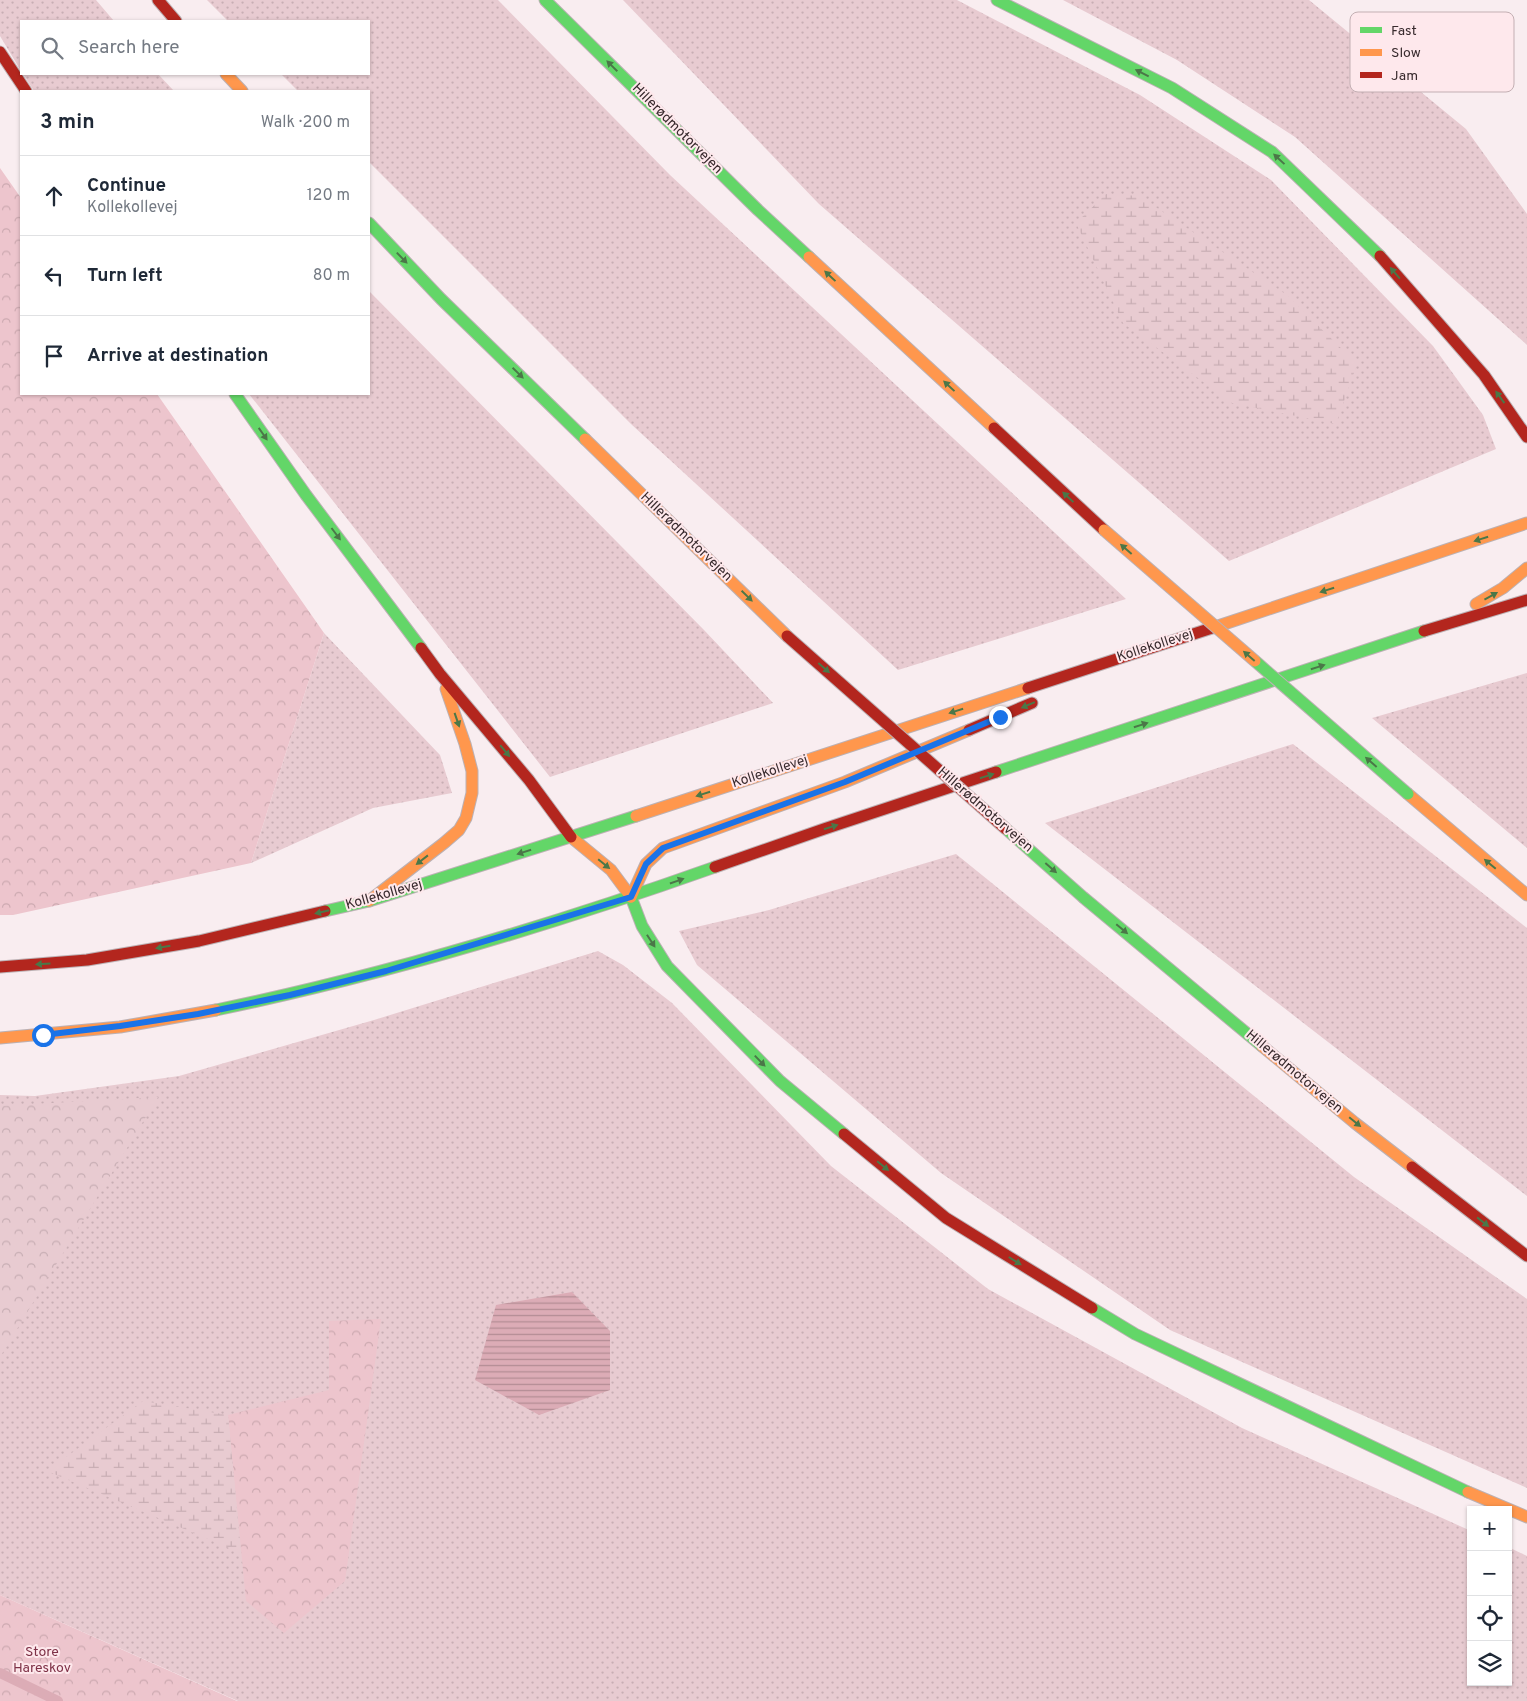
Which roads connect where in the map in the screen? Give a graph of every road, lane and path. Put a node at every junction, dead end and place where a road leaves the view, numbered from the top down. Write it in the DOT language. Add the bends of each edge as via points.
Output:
graph roads {
  1 [pos="158,0"];
  2 [pos="546,0"];
  3 [pos="997,0"];
  4 [pos="175,20"];
  5 [pos="0,52"];
  6 [pos="227,75"];
  7 [pos="25,90"];
  8 [pos="241,90"];
  9 [pos="370,224"];
  10 [pos="236,395"];
  11 [pos="1527,437"];
  12 [pos="1527,523"];
  13 [pos="1527,568"];
  14 [pos="1527,600"];
  15 [pos="1433,628"];
  16 [pos="1185,637"];
  17 [pos="440,674"];
  18 [pos="1071,686"];
  19 [pos="1044,698"];
  20 [pos="571,837"];
  21 [pos="1527,895"];
  22 [pos="631,897"];
  23 [pos="369,901"];
  24 [pos="0,967"];
  25 [pos="0,1038"];
  26 [pos="1527,1256"];
  27 [pos="1527,1517"];
  1 -- 4 [label="main road"];
  21 -- 2 [label="main road, Hillerødmotorvejen, one-way, bridge" via="1104,530 758,210"];
  11 -- 3 [label="main road, one-way" via="1484,375 1374,249 1272,152 1172,88"];
  5 -- 7 [label="main road"];
  6 -- 8 [label="main road"];
  9 -- 26 [label="main road, Hillerødmotorvejen, one-way, bridge" via="441,299 787,636 1084,898 1355,1123"];
  10 -- 17 [label="main road, one-way"];
  12 -- 16 [label="main road, Kollekollevej, one-way"];
  15 -- 13 [label="main road, one-way" via="1500,591"];
  14 -- 15 [label="main road"];
  22 -- 15 [label="main road, one-way" via="824,829"];
  16 -- 18 [label="main road"];
  16 -- 20 [label="main road, Kollekollevej, one-way"];
  17 -- 20 [label="main road, one-way" via="529,780"];
  17 -- 23 [label="main road, one-way" via="472,771 472,792 466,818 459,830 444,843"];
  19 -- 22 [label="main road, one-way" via="845,782 663,848 646,864"];
  20 -- 22 [label="main road, one-way" via="611,870"];
  20 -- 23 [label="main road, Kollekollevej, one-way"];
  22 -- 25 [label="main road" via="386,971 290,995 120,1026"];
  22 -- 27 [label="main road, one-way" via="642,926 667,966 766,1068 946,1218 1135,1334 1446,1483"];
  23 -- 24 [label="main road, Kollekollevej, one-way" via="198,942 87,960"];
}
